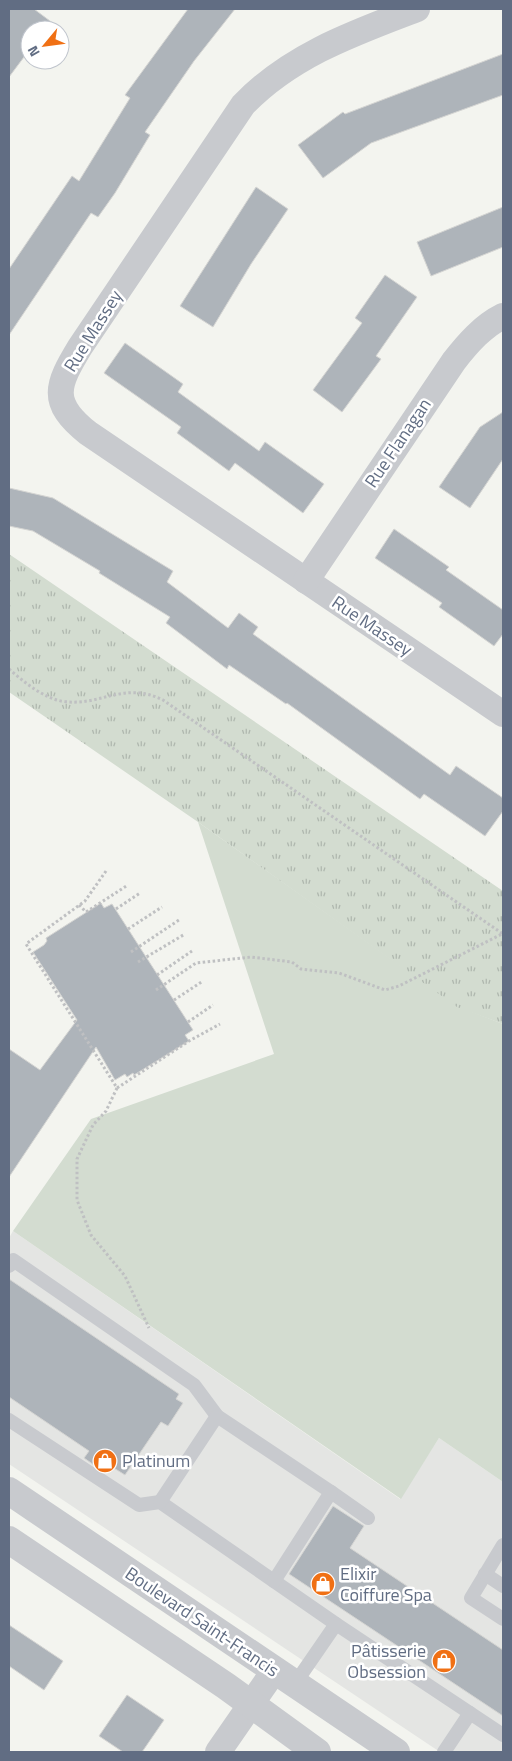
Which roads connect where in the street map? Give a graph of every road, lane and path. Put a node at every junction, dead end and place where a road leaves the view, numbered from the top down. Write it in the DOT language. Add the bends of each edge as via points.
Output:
graph roads {
  1 [pos="417,9"];
  2 [pos="503,316"];
  3 [pos="306,581"];
  4 [pos="9,669"];
  5 [pos="503,714"];
  6 [pos="106,871"];
  7 [pos="128,885"];
  8 [pos="140,893"];
  9 [pos="79,905"];
  10 [pos="162,907"];
  11 [pos="116,909"];
  12 [pos="179,920"];
  13 [pos="128,929"];
  14 [pos="503,933"];
  15 [pos="185,934"];
  16 [pos="192,951"];
  17 [pos="131,952"];
  18 [pos="138,962"];
  19 [pos="158,975"];
  20 [pos="203,981"];
  21 [pos="156,990"];
  22 [pos="174,1000"];
  23 [pos="212,1005"];
  24 [pos="188,1022"];
  25 [pos="220,1024"];
  26 [pos="117,1088"];
  27 [pos="9,1266"];
  28 [pos="160,1362"];
  29 [pos="217,1416"];
  30 [pos="9,1420"];
  31 [pos="9,1491"];
  32 [pos="331,1492"];
  33 [pos="160,1502"];
  34 [pos="368,1518"];
  35 [pos="9,1540"];
  36 [pos="503,1545"];
  37 [pos="485,1574"];
  38 [pos="274,1580"];
  39 [pos="503,1586"];
  40 [pos="503,1619"];
  41 [pos="336,1624"];
  42 [pos="284,1678"];
  43 [pos="250,1705"];
  44 [pos="470,1713"];
  45 [pos="503,1735"];
  46 [pos="218,1752"];
  47 [pos="317,1752"];
  48 [pos="396,1752"];
  49 [pos="444,1752"];
  1 -- 3 [label="street, Rue Massey" via="306,55 243,105 80,347 61,383 60,396 64,406 82,429"];
  2 -- 3 [label="street, Rue Flanagan" via="482,330 454,361"];
  3 -- 5 [label="street, Rue Massey"];
  4 -- 14 [label="path" via="34,688 61,700 74,702 141,692 163,700"];
  6 -- 9 [label="path"];
  7 -- 9 [label="path" via="86,912"];
  8 -- 11 [label="path"];
  9 -- 26 [label="path" via="26,944"];
  10 -- 13 [label="path"];
  12 -- 17 [label="path"];
  14 -- 21 [label="path" via="384,990 339,973 301,969 292,962 251,957 196,963"];
  15 -- 18 [label="path"];
  16 -- 19 [label="path"];
  20 -- 22 [label="path"];
  23 -- 24 [label="path"];
  25 -- 26 [label="path" via="189,1040"];
  26 -- 28 [label="path" via="78,1159 77,1200 91,1235 125,1276 144,1313"];
  27 -- 28 [label="lane" via="13,1260"];
  28 -- 29 [label="lane" via="194,1385"];
  29 -- 32 [label="lane"];
  29 -- 33 [label="lane"];
  30 -- 33 [label="lane" via="139,1506"];
  31 -- 42 [label="street, Boulevard Saint-Francis"];
  32 -- 34 [label="lane"];
  32 -- 38 [label="lane"];
  33 -- 38 [label="lane"];
  35 -- 43 [label="street"];
  36 -- 37 [label="lane"];
  37 -- 39 [label="lane"];
  37 -- 40 [label="lane" via="471,1598"];
  38 -- 41 [label="lane"];
  41 -- 42 [label="lane"];
  41 -- 44 [label="lane"];
  42 -- 43 [label="street"];
  42 -- 48 [label="street, Boulevard Saint-Francis"];
  43 -- 46 [label="street"];
  43 -- 47 [label="street"];
  44 -- 45 [label="lane"];
  44 -- 49 [label="lane"];
}
